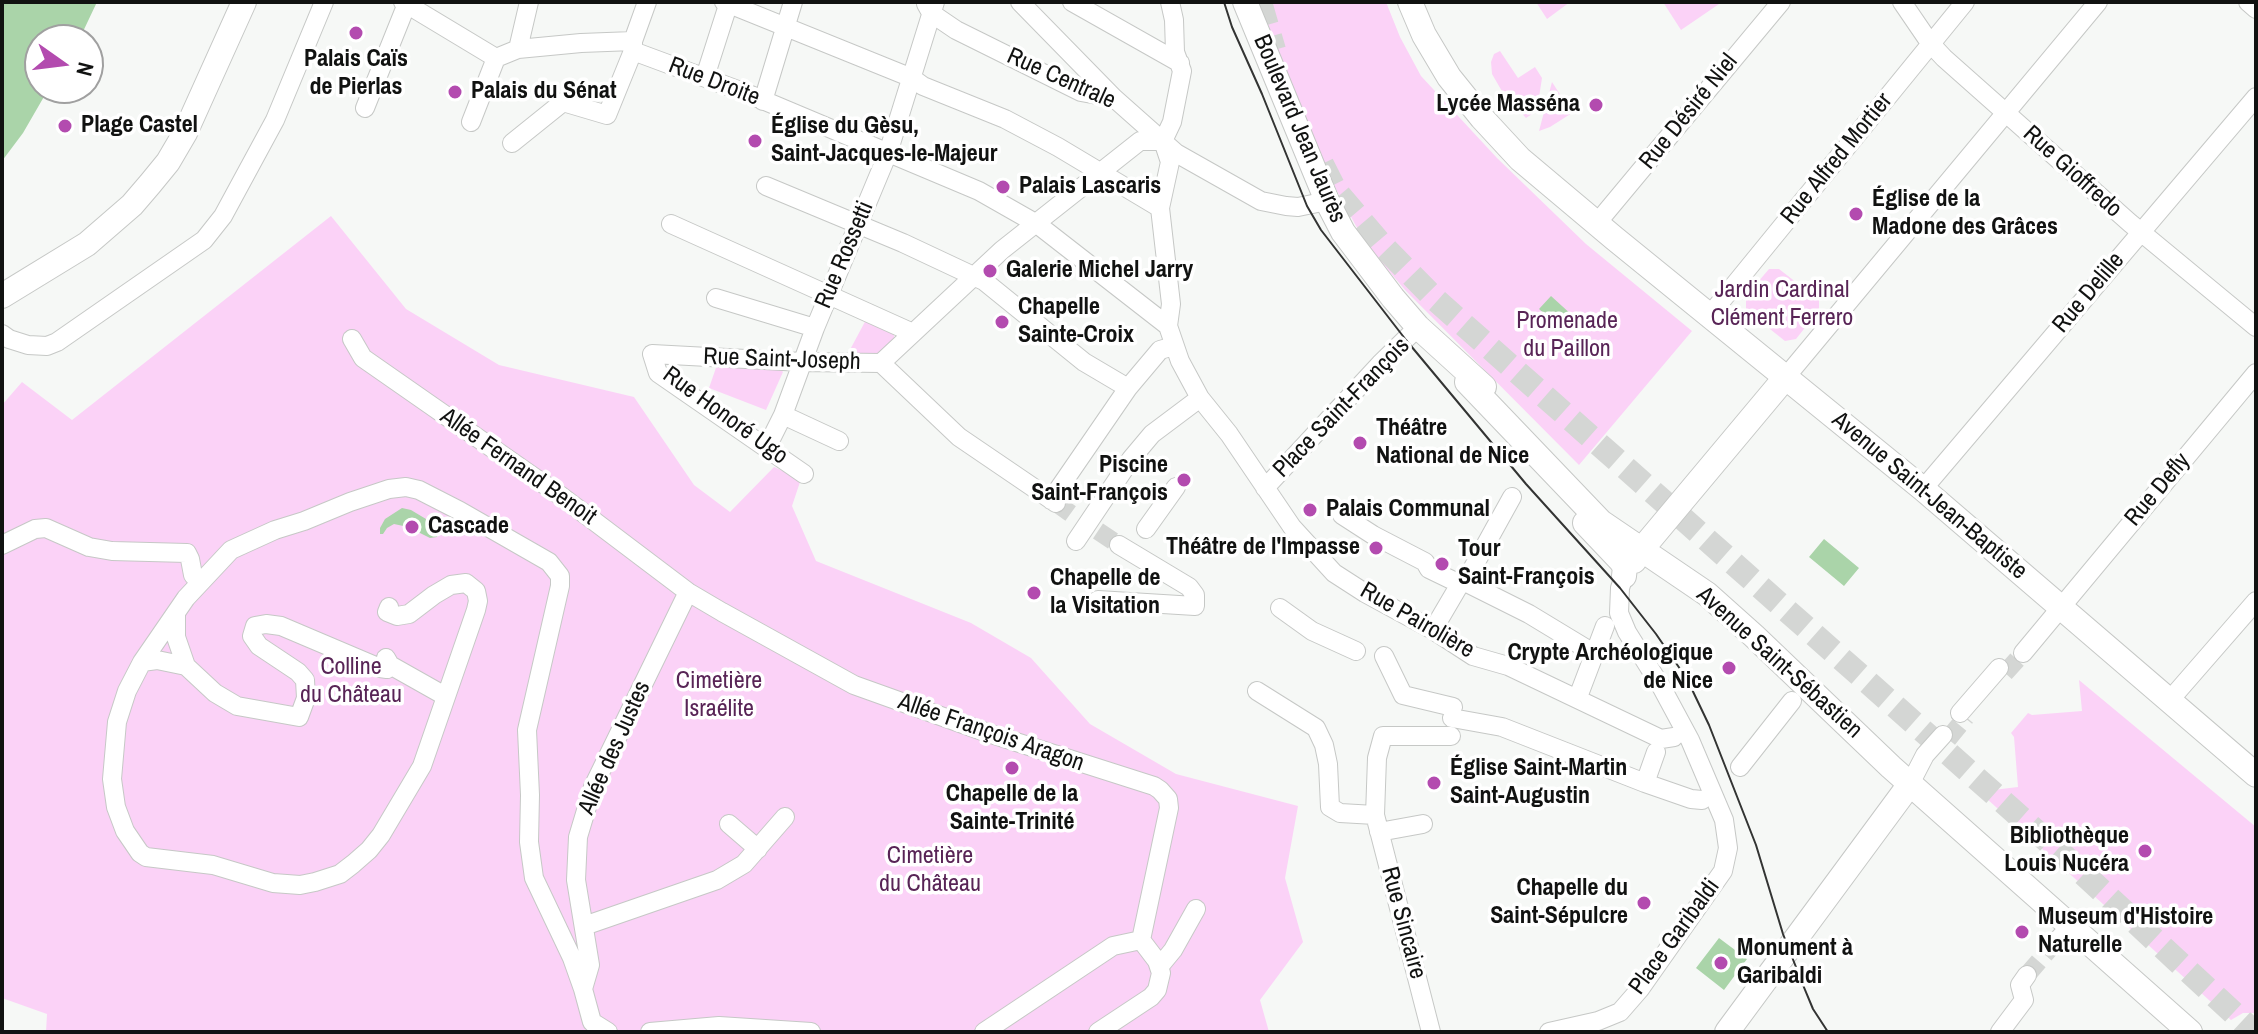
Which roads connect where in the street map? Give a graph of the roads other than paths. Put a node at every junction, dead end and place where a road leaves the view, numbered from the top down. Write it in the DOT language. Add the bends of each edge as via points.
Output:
graph roads {
  1 [pos="244,2"];
  2 [pos="324,2"];
  3 [pos="529,2"];
  4 [pos="647,2"];
  5 [pos="793,2"];
  6 [pos="1020,2"];
  7 [pos="1072,2"];
  8 [pos="1170,2"];
  9 [pos="1245,2"];
  10 [pos="1410,2"];
  11 [pos="1781,2"];
  12 [pos="1902,2"];
  13 [pos="1965,2"];
  14 [pos="2098,2"];
  15 [pos="2248,2"];
  16 [pos="727,3"];
  17 [pos="405,4"];
  18 [pos="930,6"];
  19 [pos="2256,9"];
  20 [pos="785,27"];
  21 [pos="1930,43"];
  22 [pos="633,46"];
  23 [pos="518,49"];
  24 [pos="496,58"];
  25 [pos="1180,63"];
  26 [pos="705,77"];
  27 [pos="912,78"];
  28 [pos="2256,97"];
  29 [pos="1114,98"];
  30 [pos="763,101"];
  31 [pos="365,108"];
  32 [pos="2005,112"];
  33 [pos="2249,118"];
  34 [pos="471,122"];
  35 [pos="1163,141"];
  36 [pos="512,143"];
  37 [pos="888,153"];
  38 [pos="1101,172"];
  39 [pos="766,186"];
  40 [pos="1327,201"];
  41 [pos="1160,208"];
  42 [pos="1597,223"];
  43 [pos="671,224"];
  44 [pos="858,224"];
  45 [pos="1037,224"];
  46 [pos="2140,232"];
  47 [pos="973,275"];
  48 [pos="829,294"];
  49 [pos="2,296"];
  50 [pos="716,298"];
  51 [pos="1709,316"];
  52 [pos="1168,326"];
  53 [pos="1418,327"];
  54 [pos="2256,327"];
  55 [pos="815,328"];
  56 [pos="913,333"];
  57 [pos="2,334"];
  58 [pos="352,339"];
  59 [pos="1174,346"];
  60 [pos="652,354"];
  61 [pos="802,362"];
  62 [pos="881,363"];
  63 [pos="2256,373"];
  64 [pos="1785,378"];
  65 [pos="1467,382"];
  66 [pos="1128,388"];
  67 [pos="1200,398"];
  68 [pos="783,415"];
  69 [pos="839,441"];
  70 [pos="767,447"];
  71 [pos="804,474"];
  72 [pos="1559,480"];
  73 [pos="1176,487"];
  74 [pos="1923,489"];
  75 [pos="1270,495"];
  76 [pos="1512,497"];
  77 [pos="1342,515"];
  78 [pos="1583,521"];
  79 [pos="1146,529"];
  80 [pos="1076,541"];
  81 [pos="2,545"];
  82 [pos="1119,545"];
  83 [pos="1642,549"];
  84 [pos="1624,576"];
  85 [pos="200,583"];
  86 [pos="1462,583"];
  87 [pos="688,592"];
  88 [pos="1098,600"];
  89 [pos="2256,601"];
  90 [pos="2060,606"];
  91 [pos="1280,608"];
  92 [pos="176,613"];
  93 [pos="1605,626"];
  94 [pos="1433,630"];
  95 [pos="387,633"];
  96 [pos="2020,650"];
  97 [pos="1356,651"];
  98 [pos="1595,654"];
  99 [pos="1384,656"];
  100 [pos="142,662"];
  101 [pos="186,666"];
  102 [pos="2002,671"];
  103 [pos="1257,691"];
  104 [pos="445,696"];
  105 [pos="1578,697"];
  106 [pos="1792,701"];
  107 [pos="2169,701"];
  108 [pos="1963,715"];
  109 [pos="1452,720"];
  110 [pos="1674,737"];
  111 [pos="1945,737"];
  112 [pos="1656,752"];
  113 [pos="1740,767"];
  114 [pos="2256,775"];
  115 [pos="1645,783"];
  116 [pos="1910,784"];
  117 [pos="1702,800"];
  118 [pos="785,817"];
  119 [pos="1377,823"];
  120 [pos="729,824"];
  121 [pos="1423,824"];
  122 [pos="758,849"];
  123 [pos="1196,909"];
  124 [pos="584,926"];
  125 [pos="2071,926"];
  126 [pos="1141,940"];
  127 [pos="2053,945"];
  128 [pos="1159,967"];
  129 [pos="2027,975"];
  130 [pos="585,997"];
  131 [pos="1555,1030"];
  132 [pos="608,1032"];
  133 [pos="650,1032"];
  134 [pos="811,1032"];
  135 [pos="984,1032"];
  136 [pos="1098,1032"];
  137 [pos="1431,1032"];
  138 [pos="1727,1032"];
  139 [pos="2000,1032"];
  140 [pos="2190,1032"];
  1 -- 49 [label="main road" via="185,133 150,184 87,244"];
  2 -- 57 [label="street" via="275,120 223,216 204,240 57,342 28,345"];
  3 -- 23 [label="street"];
  4 -- 22 [label="street"];
  5 -- 20 [label="street"];
  6 -- 29 [label="street"];
  7 -- 25 [label="street"];
  8 -- 25 [label="street"];
  9 -- 40 [label="main road, Boulevard Jean Jaurès"];
  10 -- 42 [label="main road, Avenue Saint-Jean-Baptiste" via="1440,63 1482,118 1520,159"];
  11 -- 42 [label="street, Rue Désiré Niel"];
  12 -- 21 [label="street, Rue Gioffredo"];
  13 -- 21 [label="street, Rue Alfred Mortier"];
  14 -- 32 [label="street"];
  15 -- 19 [label="street"];
  16 -- 20 [label="street"];
  16 -- 26 [label="street"];
  17 -- 24 [label="street"];
  17 -- 31 [label="street"];
  18 -- 27 [label="street, Rue Rossetti"];
  18 -- 29 [label="street, Rue Centrale" via="956,30 1081,92"];
  20 -- 27 [label="street"];
  20 -- 30 [label="street"];
  21 -- 32 [label="street, Rue Gioffredo"];
  21 -- 51 [label="street, Rue Alfred Mortier"];
  22 -- 23 [label="street" via="581,43"];
  22 -- 26 [label="street, Rue Droite"];
  22 -- 36 [label="street" via="607,115 563,102"];
  23 -- 24 [label="street"];
  24 -- 34 [label="street"];
  25 -- 35 [label="street" via="1172,122"];
  26 -- 30 [label="street, Rue Droite"];
  27 -- 37 [label="street, Rue Rossetti"];
  27 -- 38 [label="street" via="1005,119"];
  28 -- 33 [label="street, Rue Delille"];
  29 -- 35 [label="street, Rue Centrale"];
  30 -- 37 [label="street, Rue Droite"];
  32 -- 46 [label="street, Rue Gioffredo"];
  32 -- 64 [label="street"];
  33 -- 46 [label="street, Rue Delille"];
  35 -- 38 [label="street, Rue Saint-Joseph" via="1140,141"];
  35 -- 40 [label="street, Rue Centrale" via="1261,201 1298,207"];
  35 -- 41 [label="street, Rue Pairolière" via="1170,162"];
  37 -- 44 [label="street, Rue Rossetti"];
  37 -- 45 [label="street, Rue Droite" via="979,191"];
  38 -- 41 [label="street"];
  38 -- 45 [label="street, Rue Saint-Joseph"];
  39 -- 44 [label="street"];
  40 -- 53 [label="main road, Boulevard Jean Jaurès" via="1366,265"];
  41 -- 52 [label="street, Rue Pairolière" via="1171,304"];
  42 -- 51 [label="main road, Avenue Saint-Jean-Baptiste"];
  43 -- 48 [label="street"];
  44 -- 47 [label="street"];
  44 -- 48 [label="street, Rue Rossetti"];
  45 -- 47 [label="street, Rue Saint-Joseph"];
  45 -- 52 [label="street, Rue Droite"];
  46 -- 54 [label="street, Rue Gioffredo"];
  46 -- 74 [label="street, Rue Delille"];
  47 -- 56 [label="street, Rue Saint-Joseph"];
  47 -- 66 [label="street" via="1084,362"];
  48 -- 55 [label="street, Rue Rossetti"];
  48 -- 56 [label="street"];
  50 -- 55 [label="street"];
  51 -- 64 [label="main road, Avenue Saint-Jean-Baptiste"];
  52 -- 59 [label="street, Rue Pairolière"];
  53 -- 75 [label="street, Place Saint-François" via="1380,364"];
  53 -- 78 [label="main road, Boulevard Jean Jaurès" via="1455,384 1560,503"];
  53 -- 83 [label="main road, Boulevard Jean Jaurès" via="1469,371"];
  55 -- 61 [label="street, Rue Rossetti"];
  56 -- 62 [label="street, Rue Saint-Joseph"];
  58 -- 87 [label="street, Allée Fernand Benoit" via="363,358"];
  59 -- 66 [label="street" via="1160,350"];
  59 -- 67 [label="street, Rue Pairolière"];
  60 -- 61 [label="street, Rue Saint-Joseph"];
  60 -- 70 [label="street, Rue Honoré Ugo" via="658,373"];
  61 -- 62 [label="street, Rue Saint-Joseph"];
  61 -- 68 [label="street, Rue Rossetti"];
  62 -- 66 [label="street" via="959,437 1053,501"];
  63 -- 90 [label="street, Rue Defly"];
  64 -- 74 [label="main road, Avenue Saint-Jean-Baptiste"];
  64 -- 83 [label="main road"];
  65 -- 72 [label="main road"];
  67 -- 75 [label="street, Rue Pairolière"];
  67 -- 80 [label="street" via="1152,434"];
  68 -- 69 [label="street"];
  68 -- 70 [label="street, Rue Rossetti"];
  70 -- 71 [label="street, Rue Honoré Ugo"];
  72 -- 78 [label="main road"];
  72 -- 83 [label="main road" via="1601,522"];
  73 -- 79 [label="street"];
  74 -- 90 [label="main road, Avenue Saint-Jean-Baptiste"];
  75 -- 94 [label="street, Rue Pairolière" via="1334,573"];
  76 -- 86 [label="street"];
  77 -- 86 [label="street" via="1429,569"];
  78 -- 84 [label="main road, Boulevard Jean Jaurès" via="1621,561"];
  81 -- 85 [label="street" via="46,528 89,547 187,553"];
  82 -- 88 [label="street" via="1189,587 1195,606"];
  83 -- 84 [label="main road"];
  83 -- 116 [label="main road, Avenue Saint-Sébastien" via="1731,615"];
  84 -- 131 [label="street, Place Garibaldi" via="1619,613 1690,740 1724,820 1728,848 1723,871 1620,1012"];
  85 -- 92 [label="street"];
  85 -- 130 [label="street" via="231,550 350,502 406,487 433,496 556,569 560,586 527,730 529,842 534,878"];
  86 -- 94 [label="street"];
  86 -- 98 [label="street" via="1529,614"];
  87 -- 124 [label="street, Allée des Justes" via="585,809 576,880"];
  87 -- 126 [label="street, Allée François Aragon" via="854,685 1160,790 1169,808"];
  89 -- 107 [label="street"];
  90 -- 96 [label="street, Rue Defly"];
  90 -- 107 [label="main road, Avenue Saint-Jean-Baptiste"];
  91 -- 97 [label="street" via="1312,631"];
  92 -- 100 [label="street"];
  92 -- 101 [label="street" via="176,637"];
  93 -- 98 [label="street"];
  94 -- 105 [label="street, Rue Pairolière" via="1473,656"];
  95 -- 104 [label="street" via="388,611 409,614 451,585 466,583 476,591 476,610"];
  98 -- 105 [label="street"];
  99 -- 109 [label="street" via="1403,695"];
  100 -- 101 [label="street"];
  100 -- 104 [label="street" via="127,691 113,750 116,807 127,834 140,853 153,859 213,865 284,885 340,874 369,850 422,766"];
  101 -- 104 [label="street" via="237,706 299,717 305,680 252,636 255,626 266,624 380,668 387,669 388,662"];
  102 -- 108 [label="street"];
  103 -- 119 [label="street" via="1316,728 1326,755 1330,807"];
  105 -- 110 [label="street, Rue Pairolière" via="1661,739"];
  106 -- 113 [label="street"];
  107 -- 114 [label="main road, Avenue Saint-Jean-Baptiste"];
  109 -- 115 [label="street" via="1502,727"];
  109 -- 119 [label="street, Rue Sincaire" via="1383,736 1377,758"];
  111 -- 116 [label="street"];
  112 -- 115 [label="street"];
  115 -- 117 [label="street"];
  116 -- 125 [label="main road, Avenue Saint-Sébastien"];
  116 -- 138 [label="main road"];
  118 -- 122 [label="street"];
  119 -- 121 [label="street"];
  119 -- 137 [label="street, Rue Sincaire"];
  120 -- 122 [label="street"];
  122 -- 124 [label="street" via="717,880"];
  123 -- 128 [label="street"];
  124 -- 130 [label="street, Allée des Justes" via="590,965"];
  125 -- 127 [label="street"];
  125 -- 140 [label="main road, Avenue Saint-Sébastien"];
  126 -- 128 [label="street"];
  126 -- 135 [label="street" via="1113,946"];
  128 -- 136 [label="street" via="1160,981 1151,997"];
  129 -- 139 [label="street" via="2020,985 2024,1000"];
  130 -- 132 [label="street" via="592,1022"];
  133 -- 134 [label="street" via="719,1026"];
}
